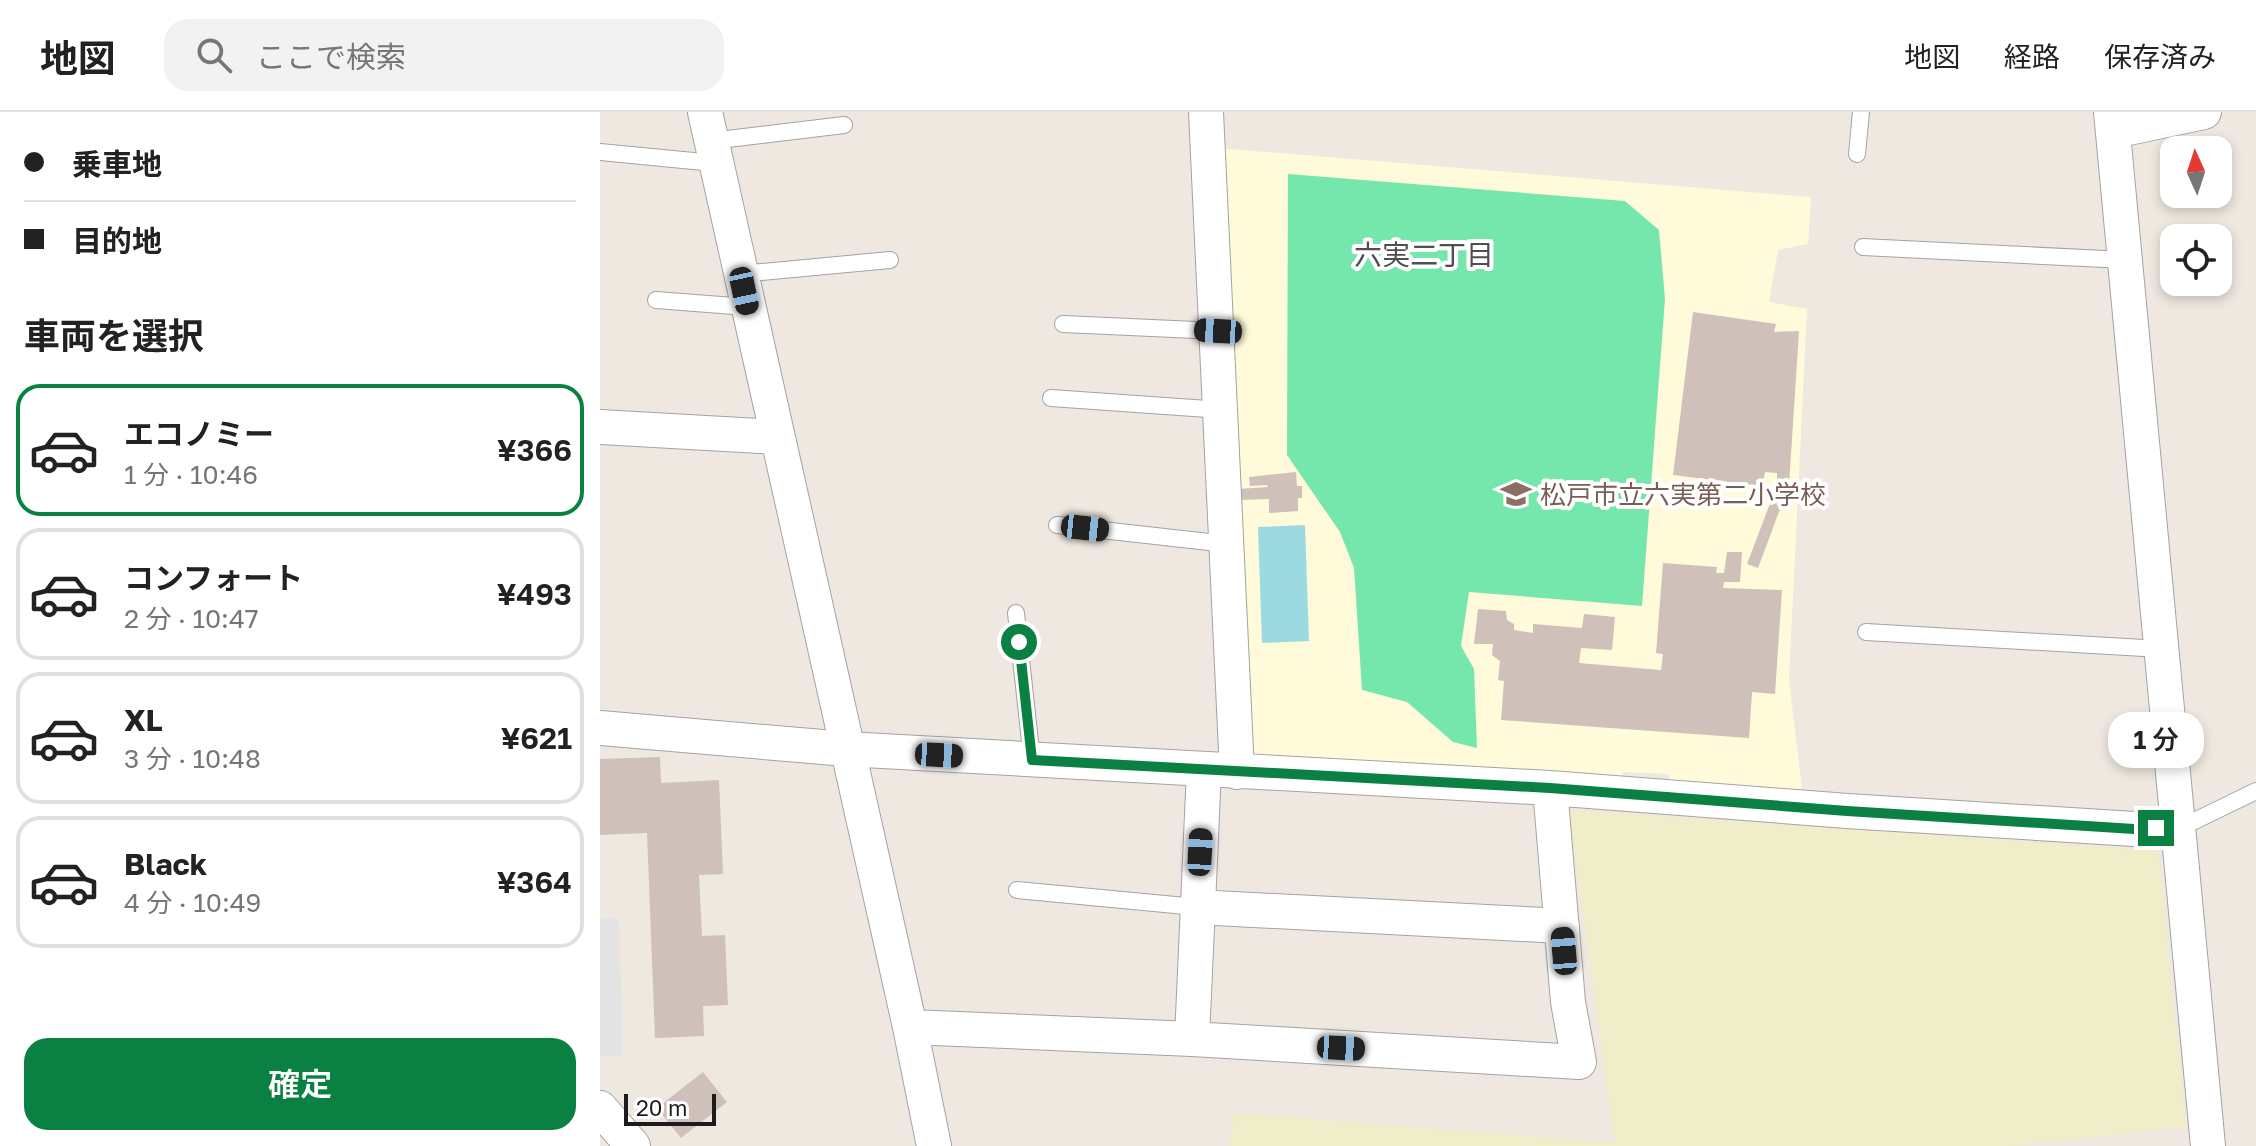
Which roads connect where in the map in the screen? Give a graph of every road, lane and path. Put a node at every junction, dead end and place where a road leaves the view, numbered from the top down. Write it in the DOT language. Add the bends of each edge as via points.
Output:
graph roads {
  1 [pos="1206,112"];
  2 [pos="1861,112"];
  3 [pos="2204,112"];
  4 [pos="2112,121"];
  5 [pos="844,125"];
  6 [pos="710,139"];
  7 [pos="600,152"];
  8 [pos="1857,154"];
  9 [pos="1863,247"];
  10 [pos="890,260"];
  11 [pos="2125,260"];
  12 [pos="741,274"];
  13 [pos="656,300"];
  14 [pos="747,307"];
  15 [pos="1063,324"];
  16 [pos="1218,331"];
  17 [pos="1051,398"];
  18 [pos="1222,410"];
  19 [pos="600,427"];
  20 [pos="776,437"];
  21 [pos="1057,525"];
  22 [pos="1227,544"];
  23 [pos="1016,613"];
  24 [pos="1866,632"];
  25 [pos="2161,649"];
  26 [pos="600,728"];
  27 [pos="846,749"];
  28 [pos="1032,760"];
  29 [pos="1221,771"];
  30 [pos="1550,788"];
  31 [pos="2256,791"];
  32 [pos="2178,828"];
  33 [pos="1017,890"];
  34 [pos="1196,907"];
  35 [pos="1562,926"];
  36 [pos="910,1027"];
  37 [pos="1192,1039"];
  38 [pos="600,1108"];
  39 [pos="633,1146"];
  40 [pos="934,1146"];
  41 [pos="2208,1146"];
  1 -- 16 [label="street"];
  2 -- 8 [label="lane"];
  3 -- 4 [label="street"];
  4 -- 11 [label="street"];
  5 -- 6 [label="lane"];
  6 -- 7 [label="lane"];
  6 -- 12 [label="street"];
  9 -- 11 [label="lane"];
  10 -- 12 [label="lane"];
  11 -- 25 [label="street"];
  12 -- 14 [label="street"];
  13 -- 14 [label="lane"];
  14 -- 20 [label="street"];
  15 -- 16 [label="lane"];
  16 -- 18 [label="street"];
  17 -- 18 [label="lane"];
  18 -- 22 [label="street"];
  19 -- 20 [label="street"];
  20 -- 27 [label="street"];
  21 -- 22 [label="lane"];
  22 -- 29 [label="street"];
  23 -- 28 [label="lane"];
  24 -- 25 [label="lane"];
  25 -- 32 [label="street"];
  26 -- 27 [label="street"];
  27 -- 28 [label="street"];
  27 -- 36 [label="street"];
  28 -- 29 [label="street"];
  29 -- 30 [label="street"];
  29 -- 34 [label="street"];
  30 -- 32 [label="street" via="1847,811"];
  30 -- 35 [label="street"];
  31 -- 32 [label="lane"];
  32 -- 41 [label="street"];
  33 -- 34 [label="lane"];
  34 -- 35 [label="street"];
  34 -- 37 [label="street"];
  35 -- 37 [label="street" via="1579,1062"];
  36 -- 37 [label="street"];
  36 -- 40 [label="street"];
  38 -- 39 [label="street"];
}
